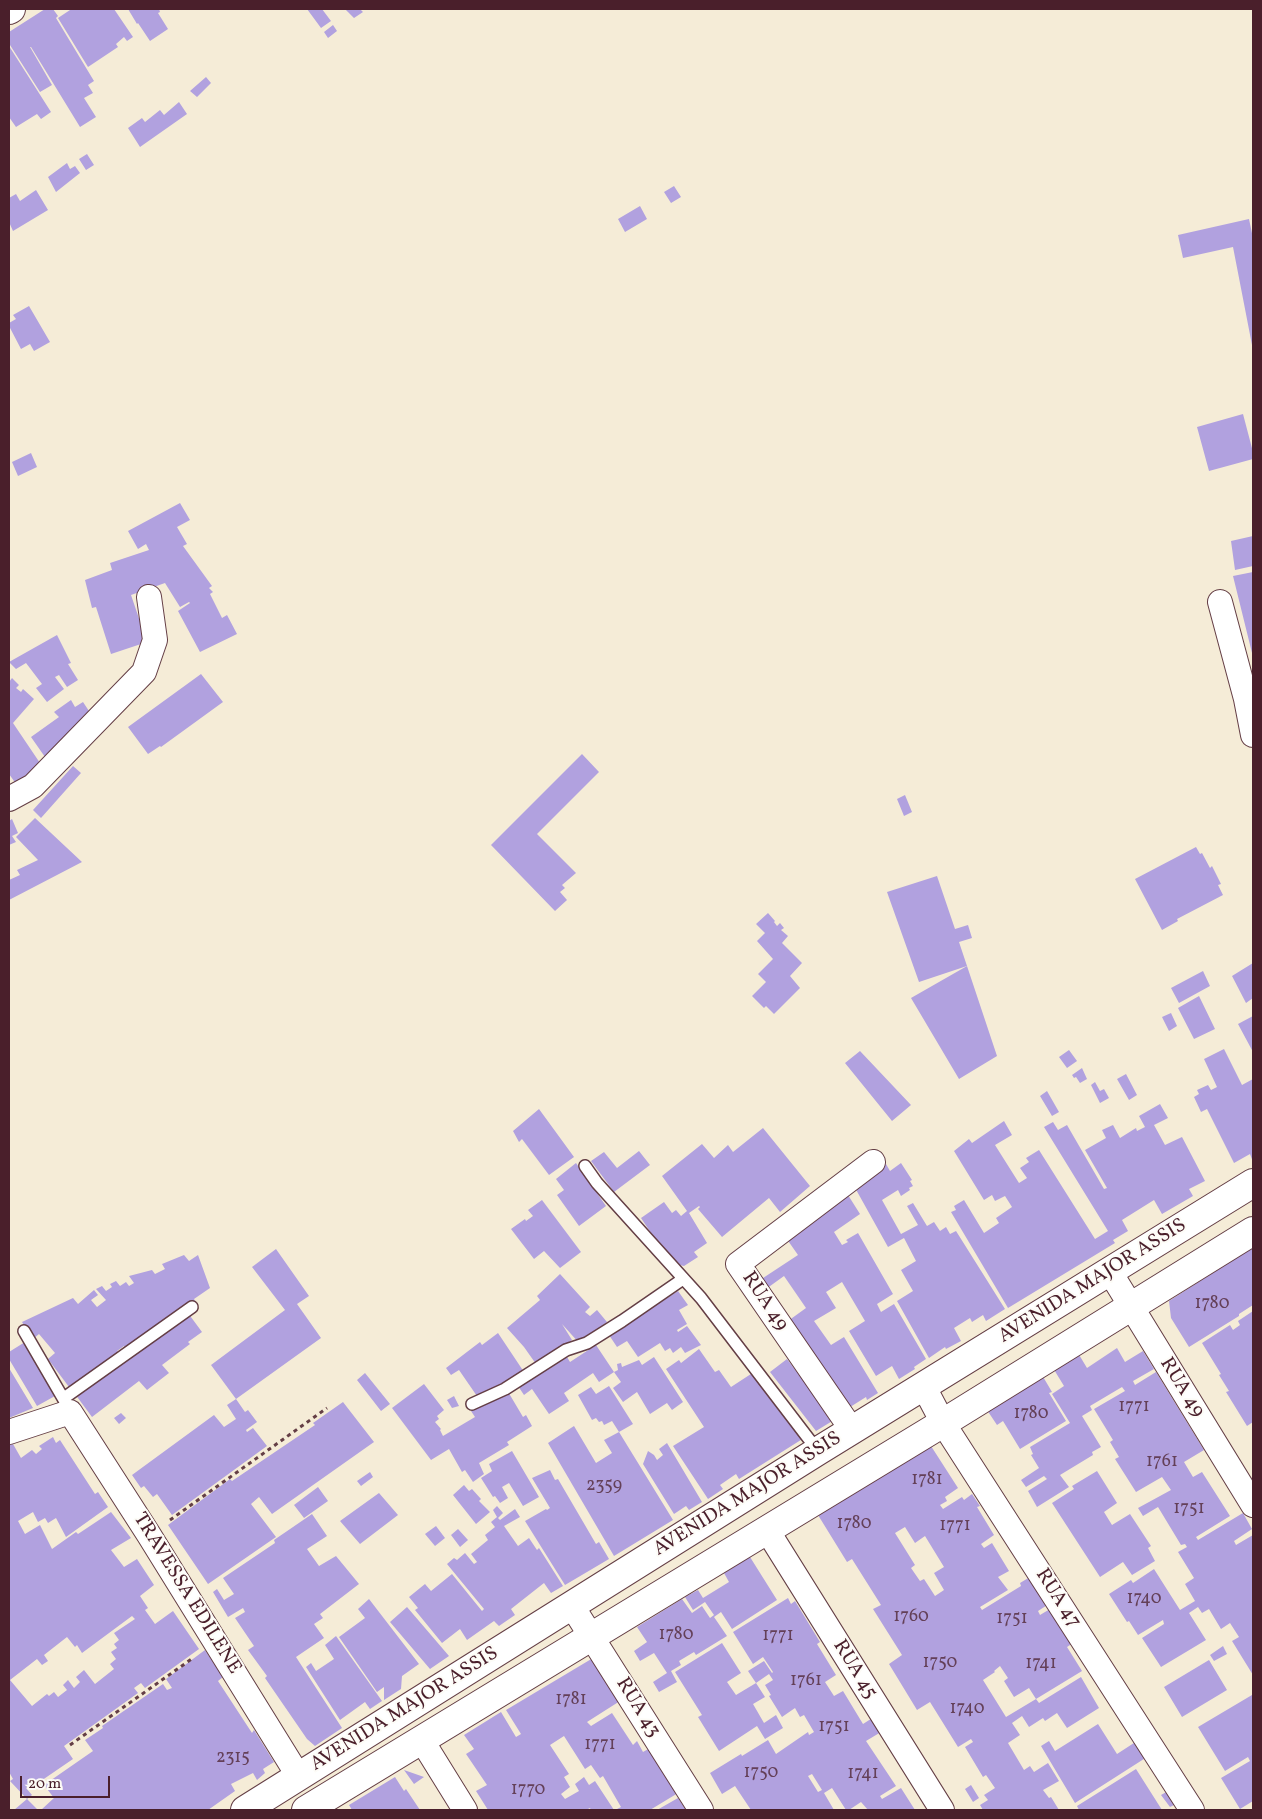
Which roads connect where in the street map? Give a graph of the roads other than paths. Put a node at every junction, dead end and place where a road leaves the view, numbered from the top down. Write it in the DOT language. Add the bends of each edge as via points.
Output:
graph roads {
  1 [pos="149,597"];
  2 [pos="1220,602"];
  3 [pos="1253,736"];
  4 [pos="9,799"];
  5 [pos="873,1162"];
  6 [pos="585,1166"];
  7 [pos="1253,1183"];
  8 [pos="1253,1231"];
  9 [pos="1110,1272"];
  10 [pos="683,1279"];
  11 [pos="1131,1306"];
  12 [pos="192,1307"];
  13 [pos="24,1332"];
  14 [pos="924,1387"];
  15 [pos="472,1404"];
  16 [pos="67,1405"];
  17 [pos="944,1423"];
  18 [pos="852,1430"];
  19 [pos="9,1432"];
  20 [pos="818,1451"];
  21 [pos="1253,1505"];
  22 [pos="767,1530"];
  23 [pos="572,1606"];
  24 [pos="592,1635"];
  25 [pos="421,1739"];
  26 [pos="299,1777"];
  27 [pos="245,1810"];
  28 [pos="306,1810"];
  29 [pos="465,1810"];
  30 [pos="701,1810"];
  31 [pos="942,1810"];
  32 [pos="1192,1810"];
  1 -- 4 [label="street" via="155,640 144,672 33,786"];
  2 -- 3 [label="street"];
  5 -- 18 [label="street, RUA 49" via="738,1264"];
  6 -- 10 [label="lane" via="597,1184"];
  7 -- 9 [label="street, AVENIDA MAJOR ASSIS"];
  8 -- 11 [label="street, AVENIDA MAJOR ASSIS"];
  9 -- 11 [label="street, RUA 49"];
  9 -- 14 [label="street, AVENIDA MAJOR ASSIS"];
  10 -- 15 [label="lane" via="587,1342 566,1350 505,1388"];
  10 -- 20 [label="lane"];
  11 -- 17 [label="street, AVENIDA MAJOR ASSIS"];
  11 -- 21 [label="street, RUA 49"];
  12 -- 16 [label="lane"];
  13 -- 16 [label="lane"];
  14 -- 17 [label="street, RUA 47"];
  14 -- 18 [label="street, AVENIDA MAJOR ASSIS"];
  16 -- 19 [label="street"];
  16 -- 26 [label="street, TRAVESSA EDILENE"];
  17 -- 22 [label="street, AVENIDA MAJOR ASSIS"];
  17 -- 32 [label="street, RUA 47"];
  18 -- 20 [label="street, AVENIDA MAJOR ASSIS"];
  20 -- 23 [label="street, AVENIDA MAJOR ASSIS"];
  22 -- 24 [label="street, AVENIDA MAJOR ASSIS"];
  22 -- 31 [label="street, RUA 45"];
  23 -- 24 [label="street, RUA 43"];
  23 -- 26 [label="street, AVENIDA MAJOR ASSIS"];
  24 -- 25 [label="street, AVENIDA MAJOR ASSIS"];
  24 -- 30 [label="street, RUA 43"];
  25 -- 28 [label="street, AVENIDA MAJOR ASSIS"];
  25 -- 29 [label="street"];
  26 -- 27 [label="street, AVENIDA MAJOR ASSIS"];
}
